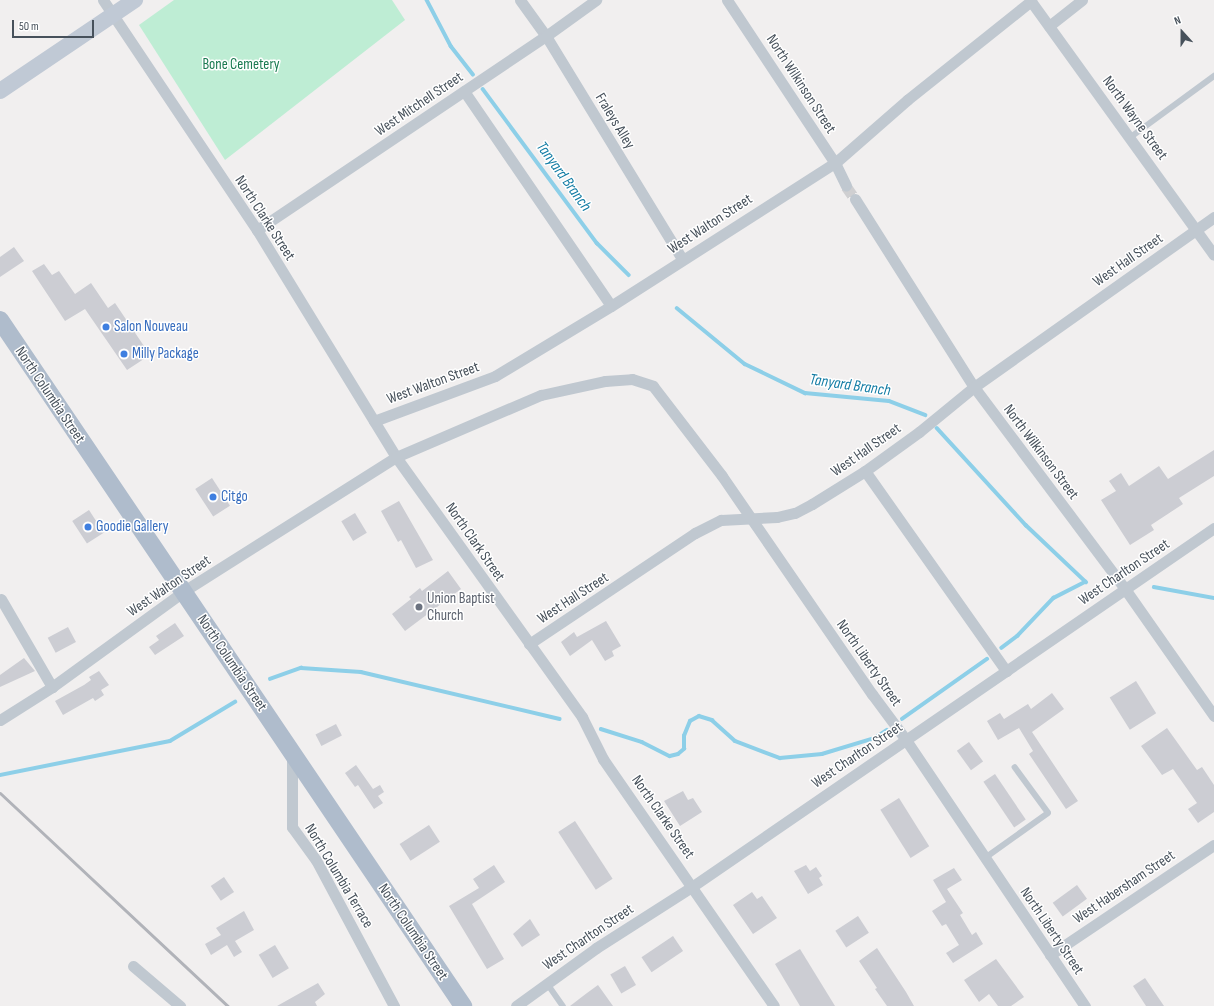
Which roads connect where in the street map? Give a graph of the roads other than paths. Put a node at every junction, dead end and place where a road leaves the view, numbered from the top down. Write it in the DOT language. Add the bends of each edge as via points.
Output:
graph roads {
  1 [pos="103,0"];
  2 [pos="135,0"];
  3 [pos="520,0"];
  4 [pos="596,0"];
  5 [pos="727,0"];
  6 [pos="1031,0"];
  7 [pos="1082,0"];
  8 [pos="113,15"];
  9 [pos="1049,26"];
  10 [pos="546,36"];
  11 [pos="1214,76"];
  12 [pos="464,91"];
  13 [pos="0,92"];
  14 [pos="1131,137"];
  15 [pos="835,163"];
  16 [pos="846,186"];
  17 [pos="855,199"];
  18 [pos="1214,218"];
  19 [pos="257,230"];
  20 [pos="1197,230"];
  21 [pos="1214,255"];
  22 [pos="682,259"];
  23 [pos="611,306"];
  24 [pos="0,320"];
  25 [pos="974,387"];
  26 [pos="665,400"];
  27 [pos="374,421"];
  28 [pos="396,457"];
  29 [pos="865,471"];
  30 [pos="749,517"];
  31 [pos="1214,528"];
  32 [pos="1125,590"];
  33 [pos="184,591"];
  34 [pos="1,599"];
  35 [pos="529,644"];
  36 [pos="1006,670"];
  37 [pos="52,687"];
  38 [pos="1214,716"];
  39 [pos="0,720"];
  40 [pos="906,740"];
  41 [pos="292,752"];
  42 [pos="1015,768"];
  43 [pos="1214,845"];
  44 [pos="985,858"];
  45 [pos="693,886"];
  46 [pos="1050,955"];
  47 [pos="133,966"];
  48 [pos="547,983"];
  49 [pos="180,1006"];
  50 [pos="394,1006"];
  51 [pos="463,1006"];
  52 [pos="516,1006"];
  53 [pos="563,1006"];
  54 [pos="774,1006"];
  55 [pos="1085,1006"];
  1 -- 8 [label="street, North Clarke Street"];
  2 -- 8 [label="main road"];
  3 -- 10 [label="street, Fraleys Alley"];
  4 -- 10 [label="street, West Mitchell Street"];
  5 -- 15 [label="street, North Wilkinson Street"];
  6 -- 9 [label="street, North Wayne Street"];
  6 -- 15 [label="street, West Walton Street" via="907,100"];
  7 -- 9 [label="street"];
  8 -- 13 [label="main road"];
  8 -- 19 [label="street, North Clarke Street"];
  9 -- 14 [label="street, North Wayne Street"];
  10 -- 12 [label="street, West Mitchell Street"];
  10 -- 22 [label="street, Fraleys Alley"];
  11 -- 14 [label="lane"];
  12 -- 19 [label="street, West Mitchell Street"];
  12 -- 23 [label="street"];
  14 -- 20 [label="street, North Wayne Street"];
  15 -- 16 [label="street, North Wilkinson Street"];
  15 -- 22 [label="street, West Walton Street"];
  17 -- 25 [label="street, North Wilkinson Street"];
  18 -- 20 [label="street, West Hall Street"];
  19 -- 27 [label="street, North Clarke Street"];
  20 -- 21 [label="street, North Wayne Street"];
  20 -- 25 [label="street, West Hall Street"];
  22 -- 23 [label="street, West Walton Street"];
  23 -- 27 [label="street, West Walton Street" via="495,376"];
  24 -- 33 [label="main road, North Columbia Street"];
  25 -- 29 [label="street, West Hall Street"];
  25 -- 32 [label="street, North Wilkinson Street"];
  26 -- 28 [label="street, West Walton Street" via="653,386 632,379 605,381 541,395"];
  26 -- 30 [label="street, North Liberty Street"];
  27 -- 28 [label="street, North Clarke Street"];
  28 -- 33 [label="street, West Walton Street"];
  28 -- 35 [label="street, North Clark Street"];
  29 -- 30 [label="street, West Hall Street" via="795,513 777,517"];
  29 -- 36 [label="street"];
  30 -- 35 [label="street, West Hall Street" via="721,520 695,533"];
  30 -- 40 [label="street, North Liberty Street"];
  31 -- 32 [label="street, West Charlton Street"];
  32 -- 36 [label="street, West Charlton Street"];
  32 -- 38 [label="street, North Wilkinson Street"];
  33 -- 37 [label="street, West Walton Street"];
  33 -- 41 [label="main road, North Columbia Street"];
  34 -- 37 [label="street"];
  35 -- 45 [label="street, North Clarke Street" via="582,717 603,759"];
  36 -- 40 [label="street, West Charlton Street"];
  37 -- 39 [label="street, West Walton Street"];
  40 -- 44 [label="street, North Liberty Street"];
  40 -- 45 [label="street, West Charlton Street"];
  41 -- 50 [label="street, North Columbia Terrace" via="292,827 319,866"];
  41 -- 51 [label="main road, North Columbia Street"];
  42 -- 44 [label="lane" via="1048,813"];
  43 -- 46 [label="street, West Habersham Street"];
  44 -- 46 [label="street, North Liberty Street"];
  45 -- 48 [label="street, West Charlton Street" via="596,948"];
  45 -- 54 [label="street, North Clarke Street"];
  46 -- 55 [label="street, North Liberty Street"];
  47 -- 49 [label="street"];
  48 -- 52 [label="street, West Charlton Street"];
  48 -- 53 [label="lane"];
}
